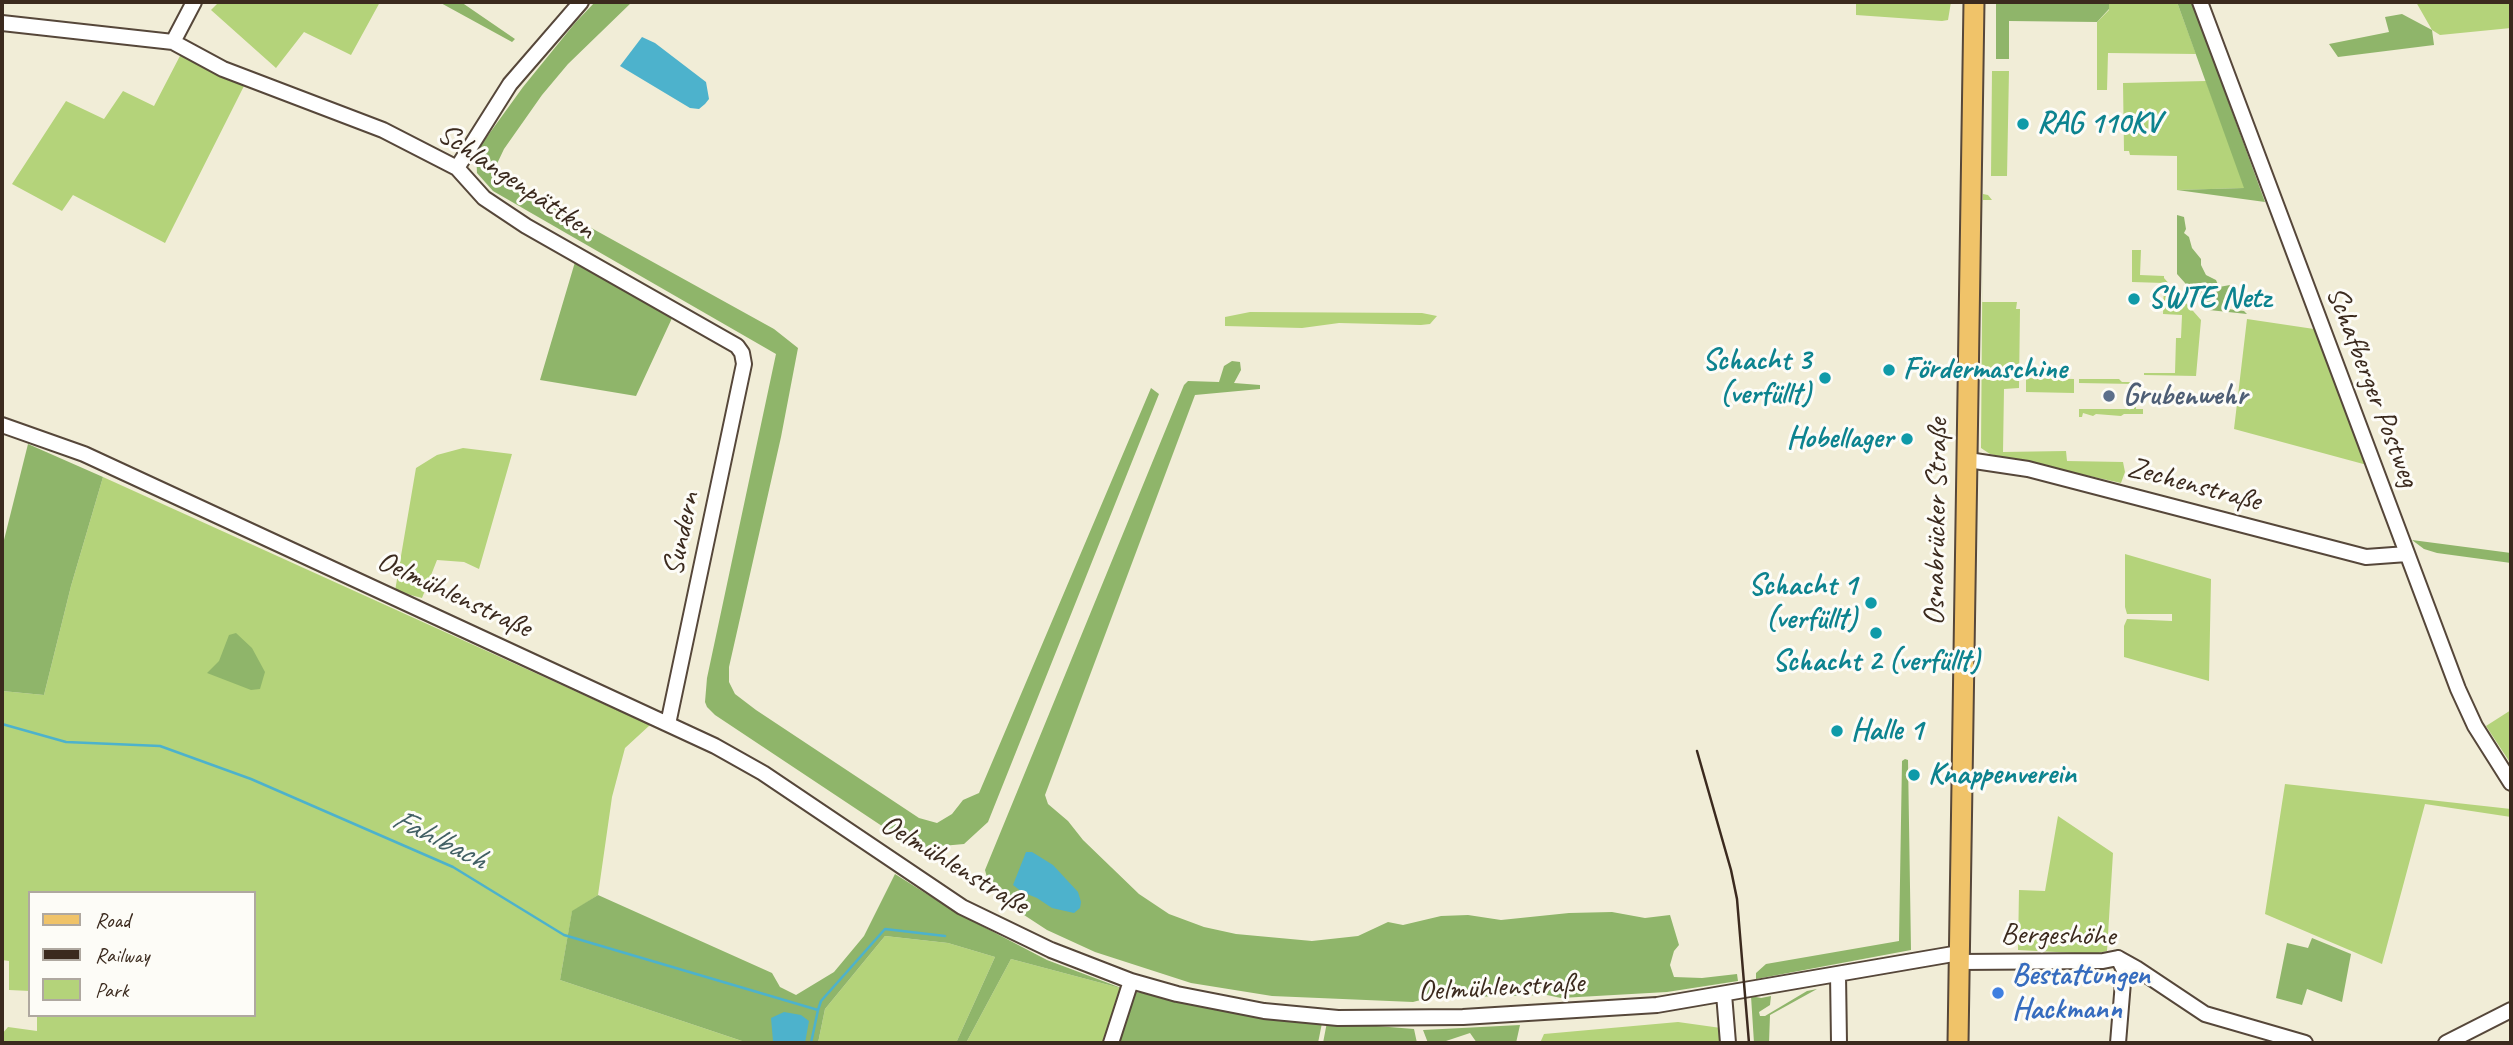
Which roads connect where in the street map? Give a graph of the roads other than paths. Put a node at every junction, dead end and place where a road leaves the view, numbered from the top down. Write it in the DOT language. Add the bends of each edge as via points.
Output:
graph roads {
  1 [pos="194,2"];
  2 [pos="581,2"];
  3 [pos="1974,2"];
  4 [pos="2200,2"];
  5 [pos="2,23"];
  6 [pos="173,42"];
  7 [pos="457,168"];
  8 [pos="742,353"];
  9 [pos="2,425"];
  10 [pos="1968,460"];
  11 [pos="2407,554"];
  12 [pos="668,724"];
  13 [pos="2511,783"];
  14 [pos="1959,957"];
  15 [pos="2118,958"];
  16 [pos="1838,974"];
  17 [pos="1131,981"];
  18 [pos="1724,994"];
  19 [pos="2511,1010"];
  20 [pos="1111,1043"];
  21 [pos="1728,1043"];
  22 [pos="1839,1043"];
  23 [pos="1958,1043"];
  24 [pos="2118,1043"];
  25 [pos="2305,1043"];
  26 [pos="2446,1043"];
  1 -- 6 [label="street"];
  2 -- 7 [label="street" via="510,84"];
  3 -- 10 [label="main road, Osnabrücker Straße"];
  4 -- 11 [label="street, Schafberger Postweg"];
  5 -- 6 [label="street, Schlangenpättken"];
  6 -- 7 [label="street, Schlangenpättken" via="223,69 383,130"];
  7 -- 8 [label="street, Schlangenpättken" via="484,198 526,226 692,319"];
  8 -- 12 [label="street, Sundern" via="744,364"];
  9 -- 12 [label="street, Oelmühlenstraße" via="84,454"];
  10 -- 11 [label="street, Zechenstraße" via="2028,469 2366,557"];
  10 -- 14 [label="main road, Osnabrücker Straße"];
  11 -- 13 [label="street, Schafberger Postweg" via="2469,714"];
  12 -- 17 [label="street, Oelmühlenstraße" via="763,773 962,907 1051,950"];
  14 -- 15 [label="street, Bergeshöhe"];
  14 -- 16 [label="street, Oelmühlenstraße"];
  14 -- 23 [label="main road, Osnabrücker Straße"];
  15 -- 24 [label="street" via="2124,970"];
  15 -- 25 [label="street, Bergeshöhe" via="2205,1014"];
  16 -- 18 [label="street, Oelmühlenstraße"];
  16 -- 22 [label="street"];
  17 -- 18 [label="street, Oelmühlenstraße" via="1241,1007 1338,1018 1532,1014 1657,1005"];
  17 -- 20 [label="street"];
  18 -- 21 [label="street"];
  19 -- 26 [label="street"];
}
